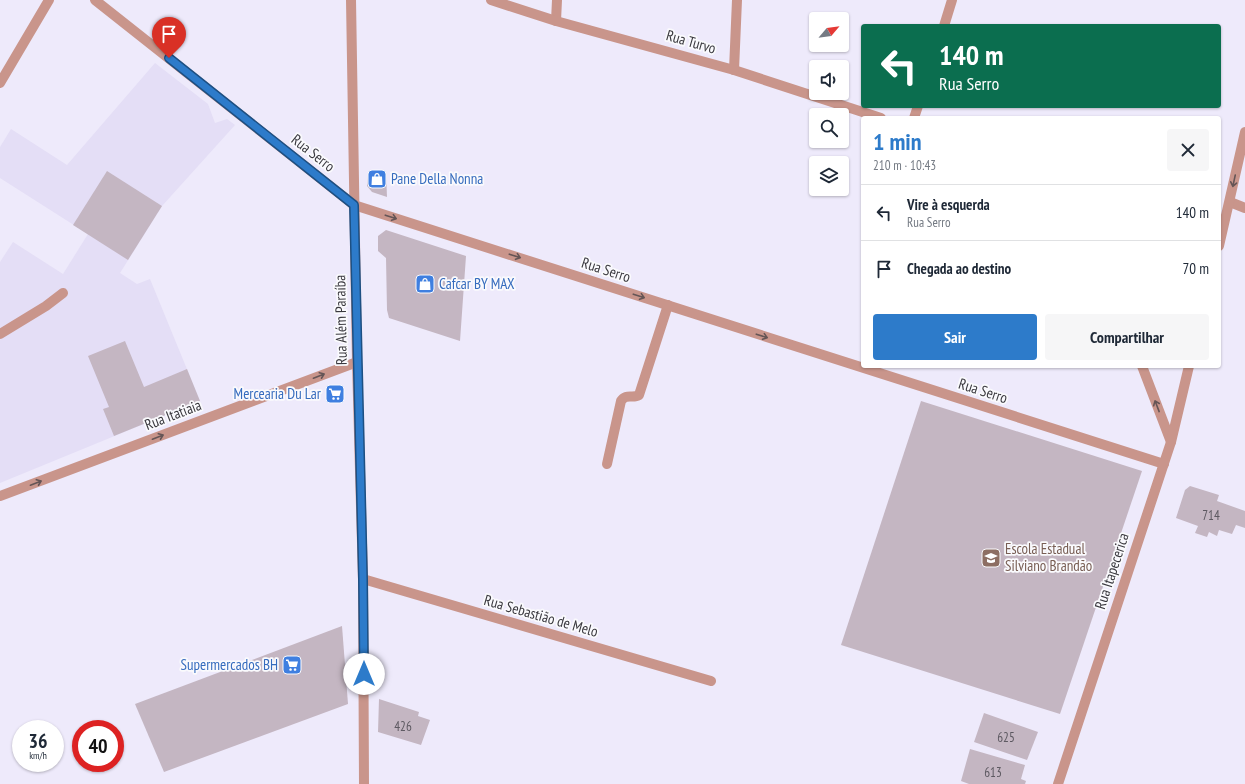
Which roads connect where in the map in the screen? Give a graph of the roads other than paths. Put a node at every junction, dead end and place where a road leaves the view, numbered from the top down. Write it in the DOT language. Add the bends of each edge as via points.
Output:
graph roads {
  1 [pos="49,0"];
  2 [pos="95,0"];
  3 [pos="351,0"];
  4 [pos="491,0"];
  5 [pos="557,0"];
  6 [pos="738,0"];
  7 [pos="952,0"];
  8 [pos="556,21"];
  9 [pos="945,24"];
  10 [pos="734,70"];
  11 [pos="0,82"];
  12 [pos="875,116"];
  13 [pos="1245,132"];
  14 [pos="1230,202"];
  15 [pos="354,205"];
  16 [pos="1245,208"];
  17 [pos="1221,238"];
  18 [pos="62,293"];
  19 [pos="668,305"];
  20 [pos="0,334"];
  21 [pos="357,362"];
  22 [pos="861,367"];
  23 [pos="865,368"];
  24 [pos="1143,368"];
  25 [pos="1189,368"];
  26 [pos="1171,442"];
  27 [pos="607,464"];
  28 [pos="1164,464"];
  29 [pos="0,496"];
  30 [pos="363,579"];
  31 [pos="711,681"];
  32 [pos="364,784"];
  33 [pos="1058,784"];
  1 -- 11 [label="street"];
  2 -- 15 [label="street, Rua Serro"];
  3 -- 15 [label="street, Rua Além Paraíba"];
  4 -- 8 [label="street, Rua Turvo"];
  5 -- 8 [label="street"];
  6 -- 10 [label="street"];
  7 -- 9 [label="street"];
  8 -- 10 [label="street, Rua Turvo"];
  10 -- 12 [label="street, Rua Turvo"];
  13 -- 14 [label="street, one-way"];
  14 -- 16 [label="street"];
  14 -- 17 [label="street"];
  15 -- 19 [label="street, Rua Serro, one-way"];
  15 -- 21 [label="street, Rua Além Paraíba"];
  18 -- 20 [label="street" via="46,306"];
  19 -- 22 [label="street, Rua Serro, one-way"];
  19 -- 27 [label="street" via="640,395 623,397 621,401"];
  29 -- 21 [label="street, Rua Itatiaia, one-way"];
  21 -- 30 [label="street, Rua Além Paraíba"];
  23 -- 28 [label="street, Rua Serro, one-way"];
  26 -- 24 [label="street, one-way"];
  25 -- 26 [label="street, Rua Itapecerica"];
  26 -- 28 [label="street, Rua Itapecerica"];
  28 -- 33 [label="street, Rua Itapecerica"];
  30 -- 31 [label="street, Rua Sebastião de Melo"];
  30 -- 32 [label="street, Rua Além Paraíba"];
}
